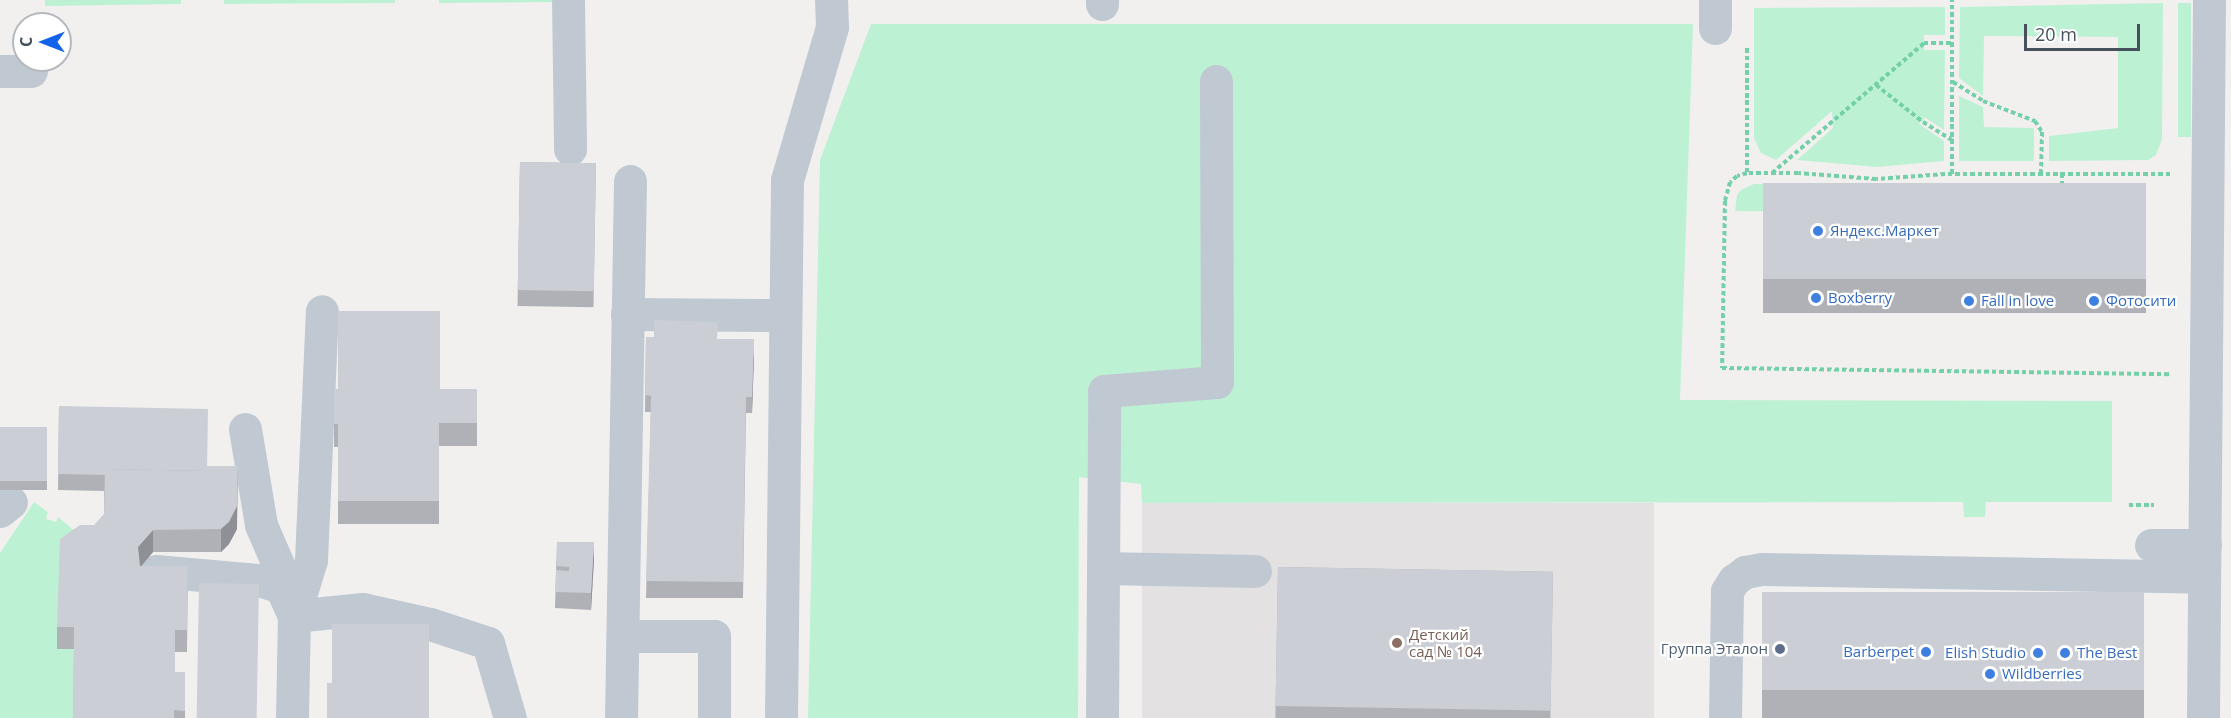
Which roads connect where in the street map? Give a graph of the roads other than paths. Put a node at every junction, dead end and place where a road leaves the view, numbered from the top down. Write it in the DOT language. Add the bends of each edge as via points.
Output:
graph roads {
  1 [pos="568,0"];
  2 [pos="831,0"];
  3 [pos="2209,0"];
  4 [pos="1216,81"];
  5 [pos="570,149"];
  6 [pos="2215,157"];
  7 [pos="630,181"];
  8 [pos="322,311"];
  9 [pos="627,314"];
  10 [pos="785,315"];
  11 [pos="245,429"];
  12 [pos="2151,545"];
  13 [pos="2205,561"];
  14 [pos="1103,568"];
  15 [pos="156,571"];
  16 [pos="1255,571"];
  17 [pos="287,601"];
  18 [pos="623,636"];
  19 [pos="292,718"];
  20 [pos="510,718"];
  21 [pos="621,718"];
  22 [pos="714,718"];
  23 [pos="782,718"];
  24 [pos="1102,718"];
  25 [pos="1725,718"];
  26 [pos="2204,718"];
  1 -- 5 [label="lane"];
  2 -- 10 [label="lane" via="832,27 787,180"];
  3 -- 6 [label="lane"];
  4 -- 14 [label="lane" via="1217,382 1104,391"];
  6 -- 13 [label="lane" via="2206,375"];
  7 -- 9 [label="lane"];
  8 -- 17 [label="lane" via="311,560"];
  9 -- 10 [label="lane"];
  9 -- 18 [label="lane"];
  10 -- 23 [label="lane"];
  11 -- 17 [label="lane" via="261,525 278,562"];
  12 -- 13 [label="lane"];
  13 -- 25 [label="lane" via="1745,572 1727,591"];
  13 -- 26 [label="lane"];
  14 -- 16 [label="lane"];
  14 -- 24 [label="lane"];
  15 -- 17 [label="lane" via="259,580"];
  17 -- 19 [label="lane"];
  17 -- 20 [label="lane" via="363,609 430,624 488,643"];
  18 -- 21 [label="lane"];
  18 -- 22 [label="lane" via="714,636"];
}
